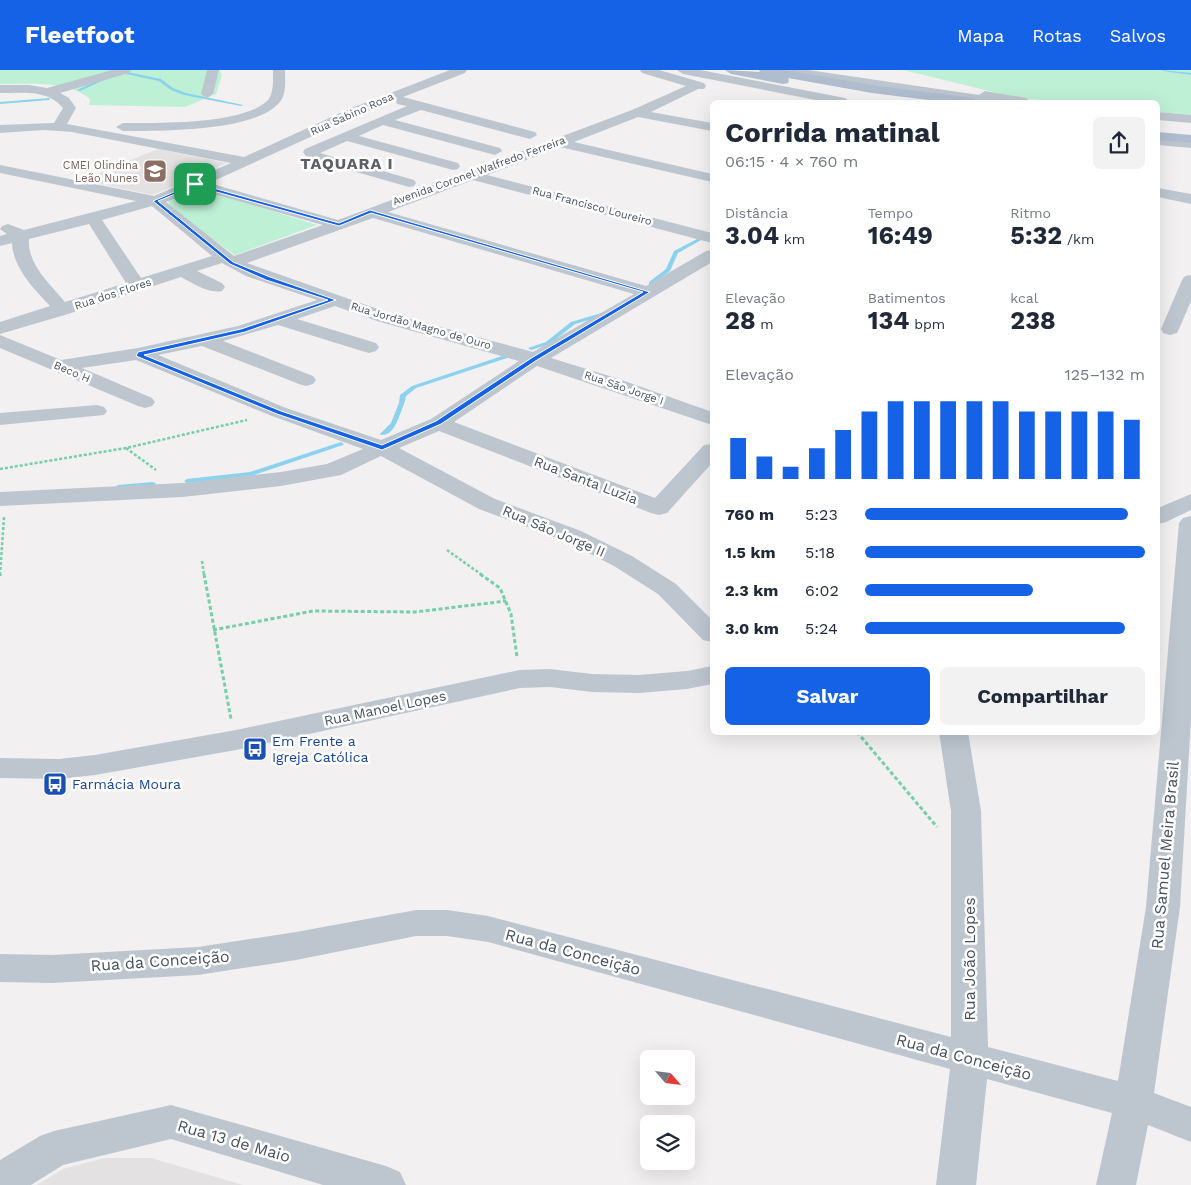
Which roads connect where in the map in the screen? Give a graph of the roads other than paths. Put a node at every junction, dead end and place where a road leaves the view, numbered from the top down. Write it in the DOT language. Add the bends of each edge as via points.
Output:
graph roads {
  1 [pos="125,70"];
  2 [pos="213,70"];
  3 [pos="279,70"];
  4 [pos="461,70"];
  5 [pos="646,70"];
  6 [pos="683,70"];
  7 [pos="731,70"];
  8 [pos="765,70"];
  9 [pos="783,70"];
  10 [pos="904,75"];
  11 [pos="697,85"];
  12 [pos="0,89"];
  13 [pos="48,92"];
  14 [pos="207,94"];
  15 [pos="389,98"];
  16 [pos="775,100"];
  17 [pos="834,100"];
  18 [pos="911,100"];
  19 [pos="957,100"];
  20 [pos="988,100"];
  21 [pos="1015,100"];
  22 [pos="419,106"];
  23 [pos="637,113"];
  24 [pos="1160,116"];
  25 [pos="1191,119"];
  26 [pos="382,121"];
  27 [pos="1160,124"];
  28 [pos="57,127"];
  29 [pos="710,127"];
  30 [pos="1191,127"];
  31 [pos="72,128"];
  32 [pos="0,129"];
  33 [pos="1160,129"];
  34 [pos="1191,132"];
  35 [pos="530,135"];
  36 [pos="344,136"];
  37 [pos="1160,136"];
  38 [pos="1191,139"];
  39 [pos="558,142"];
  40 [pos="1160,142"];
  41 [pos="1191,145"];
  42 [pos="495,151"];
  43 [pos="246,162"];
  44 [pos="453,166"];
  45 [pos="0,169"];
  46 [pos="471,175"];
  47 [pos="710,178"];
  48 [pos="409,183"];
  49 [pos="195,184"];
  50 [pos="1160,193"];
  51 [pos="1191,198"];
  52 [pos="155,201"];
  53 [pos="370,212"];
  54 [pos="93,218"];
  55 [pos="339,225"];
  56 [pos="0,226"];
  57 [pos="21,235"];
  58 [pos="710,237"];
  59 [pos="0,241"];
  60 [pos="710,255"];
  61 [pos="228,260"];
  62 [pos="183,271"];
  63 [pos="1191,280"];
  64 [pos="137,286"];
  65 [pos="216,287"];
  66 [pos="647,292"];
  67 [pos="333,300"];
  68 [pos="62,310"];
  69 [pos="280,320"];
  70 [pos="0,328"];
  71 [pos="1170,329"];
  72 [pos="204,340"];
  73 [pos="0,341"];
  74 [pos="369,347"];
  75 [pos="138,354"];
  76 [pos="535,359"];
  77 [pos="59,366"];
  78 [pos="306,380"];
  79 [pos="145,402"];
  80 [pos="97,411"];
  81 [pos="0,418"];
  82 [pos="710,418"];
  83 [pos="438,423"];
  84 [pos="382,448"];
  85 [pos="710,452"];
  86 [pos="2,499"];
  87 [pos="1191,501"];
  88 [pos="1160,516"];
  89 [pos="1190,542"];
  90 [pos="710,632"];
  91 [pos="710,675"];
  92 [pos="1185,690"];
  93 [pos="953,735"];
  94 [pos="0,768"];
  95 [pos="0,968"];
  96 [pos="970,1058"];
  97 [pos="1134,1102"];
  98 [pos="1191,1125"];
  99 [pos="6,1174"];
  100 [pos="386,1185"];
  101 [pos="956,1185"];
  102 [pos="1116,1185"];
  1 -- 13 [label="street"];
  2 -- 14 [label="street"];
  3 -- 31 [label="street" via="274,102 239,117 180,126"];
  4 -- 15 [label="street, Rua Sabino Rosa"];
  5 -- 11 [label="street"];
  6 -- 17 [label="street"];
  7 -- 18 [label="main road"];
  8 -- 19 [label="main road"];
  9 -- 20 [label="street"];
  10 -- 21 [label="street"];
  11 -- 16 [label="street"];
  11 -- 23 [label="street, Avenida Coronel Walfredo Ferreira"];
  12 -- 13 [label="street"];
  13 -- 28 [label="street" via="60,96 70,108"];
  15 -- 22 [label="street"];
  15 -- 43 [label="street, Rua Sabino Rosa"];
  22 -- 26 [label="street"];
  22 -- 35 [label="street"];
  23 -- 29 [label="street"];
  23 -- 39 [label="street, Avenida Coronel Walfredo Ferreira"];
  24 -- 25 [label="street"];
  26 -- 36 [label="street"];
  26 -- 42 [label="street"];
  27 -- 30 [label="main road"];
  28 -- 31 [label="street"];
  28 -- 32 [label="street"];
  31 -- 43 [label="street"];
  33 -- 34 [label="main road"];
  36 -- 44 [label="street"];
  36 -- 48 [label="street" via="310,152"];
  37 -- 38 [label="main road"];
  39 -- 46 [label="street, Avenida Coronel Walfredo Ferreira"];
  39 -- 47 [label="street"];
  40 -- 41 [label="street"];
  43 -- 49 [label="street, Rua Sabino Rosa"];
  45 -- 52 [label="street"];
  46 -- 53 [label="street, Avenida Coronel Walfredo Ferreira"];
  46 -- 58 [label="street, Rua Francisco Loureiro"];
  49 -- 52 [label="street, Rua Sabino Rosa"];
  49 -- 55 [label="street"];
  50 -- 51 [label="street"];
  52 -- 54 [label="street"];
  52 -- 61 [label="street, Rua Jordão Magno de Ouro"];
  53 -- 55 [label="street, Avenida Coronel Walfredo Ferreira"];
  53 -- 66 [label="street"];
  54 -- 57 [label="street"];
  54 -- 64 [label="street"];
  55 -- 61 [label="street, Avenida Coronel Walfredo Ferreira"];
  56 -- 57 [label="street"];
  57 -- 59 [label="street"];
  57 -- 68 [label="street" via="19,244 27,263"];
  60 -- 66 [label="street"];
  61 -- 62 [label="street, Rua dos Flores"];
  61 -- 67 [label="street, Rua Jordão Magno de Ouro" via="268,278"];
  62 -- 64 [label="street, Rua dos Flores"];
  62 -- 65 [label="street"];
  63 -- 71 [label="street"];
  64 -- 68 [label="street, Rua dos Flores"];
  66 -- 76 [label="street"];
  67 -- 69 [label="street"];
  67 -- 76 [label="street, Rua Jordão Magno de Ouro"];
  68 -- 70 [label="street, Rua dos Flores"];
  69 -- 72 [label="street"];
  69 -- 74 [label="street"];
  72 -- 75 [label="street"];
  72 -- 78 [label="street"];
  73 -- 77 [label="street, Beco H"];
  75 -- 77 [label="street"];
  75 -- 84 [label="street, Rua São Jorge II" via="279,412"];
  76 -- 82 [label="street, Rua São Jorge I"];
  76 -- 83 [label="street"];
  77 -- 79 [label="street, Beco H"];
  80 -- 81 [label="street"];
  83 -- 84 [label="street"];
  83 -- 85 [label="street, Rua Santa Luzia" via="659,508"];
  84 -- 86 [label="street" via="333,470 281,479 183,490"];
  84 -- 90 [label="street, Rua São Jorge II" via="487,504 573,536 623,561 667,589"];
  87 -- 88 [label="street"];
  89 -- 92 [label="street, Rua Samuel Meira Brasil"];
  91 -- 94 [label="street, Rua Manoel Lopes" via="638,684 520,679 236,740 96,765 59,769"];
  92 -- 97 [label="street, Rua Samuel Meira Brasil" via="1163,906"];
  93 -- 96 [label="street, Rua João Lopes" via="966,811"];
  95 -- 96 [label="street, Rua da Conceição" via="52,969 198,961 416,923 447,923 488,929"];
  96 -- 97 [label="street, Rua da Conceição"];
  96 -- 101 [label="street, Rua João Lopes"];
  97 -- 98 [label="street, Rua da Conceição"];
  97 -- 102 [label="street, Rua Samuel Meira Brasil"];
  99 -- 100 [label="street, Rua 13 de Maio" via="54,1149 171,1122"];
}
